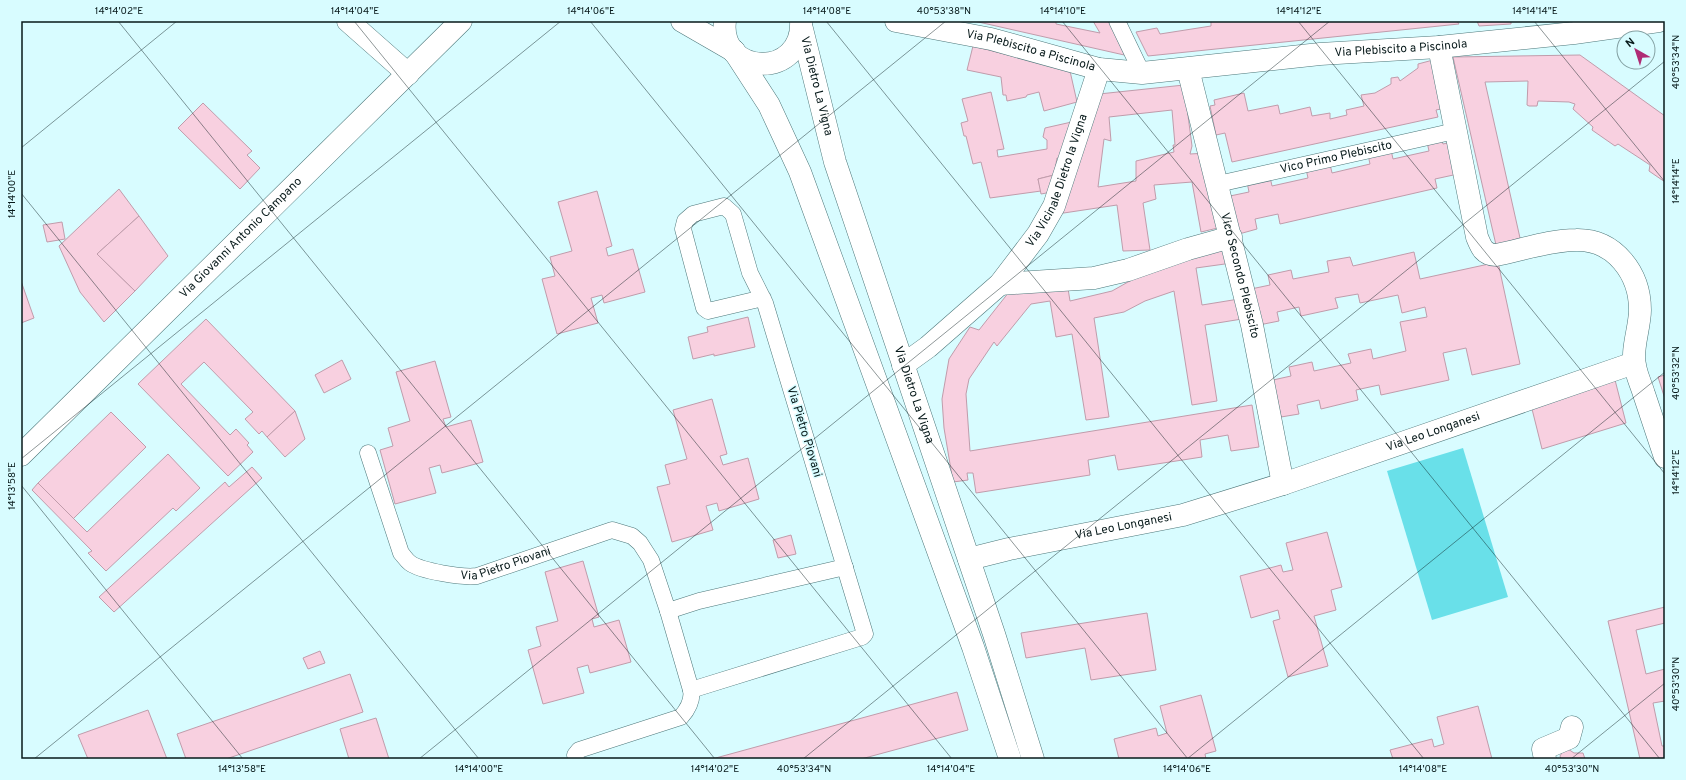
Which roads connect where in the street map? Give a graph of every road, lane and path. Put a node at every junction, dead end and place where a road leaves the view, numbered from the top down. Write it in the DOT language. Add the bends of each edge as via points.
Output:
graph roads {
  1 [pos="348,21"];
  2 [pos="461,21"];
  3 [pos="682,21"];
  4 [pos="725,21"];
  5 [pos="896,21"];
  6 [pos="1117,21"];
  7 [pos="1659,21"];
  8 [pos="802,25"];
  9 [pos="1571,27"];
  10 [pos="1439,47"];
  11 [pos="734,52"];
  12 [pos="1099,69"];
  13 [pos="1188,69"];
  14 [pos="1142,73"];
  15 [pos="408,74"];
  16 [pos="1455,131"];
  17 [pos="1218,184"];
  18 [pos="1230,237"];
  19 [pos="1000,284"];
  20 [pos="763,298"];
  21 [pos="1634,364"];
  22 [pos="903,365"];
  23 [pos="368,453"];
  24 [pos="21,455"];
  25 [pos="1665,457"];
  26 [pos="1283,484"];
  27 [pos="969,559"];
  28 [pos="845,567"];
  29 [pos="668,611"];
  30 [pos="691,690"];
  31 [pos="1572,727"];
  32 [pos="1028,758"];
  33 [pos="576,759"];
  34 [pos="1010,759"];
  35 [pos="1545,759"];
  1 -- 15 [label="street"];
  2 -- 15 [label="street, Via Giovanni Antonio Campano"];
  3 -- 11 [label="street"];
  4 -- 11 [label="street" via="726,38"];
  5 -- 12 [label="street, Via Plebiscito a Piscinola" via="991,39"];
  6 -- 14 [label="lane"];
  7 -- 9 [label="street, Via Plebiscito a Piscinola"];
  8 -- 11 [label="street" via="798,43 788,55 775,63 753,64"];
  8 -- 22 [label="street, Via Dietro La Vigna" via="835,162"];
  9 -- 10 [label="street, Via Plebiscito a Piscinola"];
  10 -- 13 [label="street, Via Plebiscito a Piscinola" via="1320,54"];
  10 -- 16 [label="street"];
  11 -- 34 [label="street" via="769,105 800,172 973,647"];
  12 -- 14 [label="street, Via Plebiscito a Piscinola"];
  12 -- 19 [label="street, Via Vicinale Dietro la Vigna" via="1054,206 1038,234"];
  13 -- 14 [label="street, Via Plebiscito a Piscinola"];
  13 -- 17 [label="street, Vico Secondo Plebiscito"];
  15 -- 24 [label="street, Via Giovanni Antonio Campano"];
  16 -- 17 [label="lane, Vico Primo Plebiscito"];
  16 -- 21 [label="street" via="1477,237 1486,252 1492,255 1578,240 1605,247 1628,267 1638,291 1640,310"];
  17 -- 18 [label="street, Vico Secondo Plebiscito"];
  18 -- 19 [label="street" via="1128,270 1094,278"];
  18 -- 26 [label="street, Vico Secondo Plebiscito" via="1252,325"];
  19 -- 22 [label="street, Via Vicinale Dietro la Vigna" via="928,347"];
  20 -- 20 [label="lane, Via Pietro Piovani" via="708,311 704,308 683,229 685,221 693,214 724,206 731,211 750,273"];
  20 -- 28 [label="lane, Via Pietro Piovani"];
  21 -- 25 [label="street"];
  21 -- 26 [label="street, Via Leo Longanesi"];
  22 -- 27 [label="street, Via Dietro La Vigna"];
  23 -- 29 [label="lane, Via Pietro Piovani" via="401,553 416,566 459,576 477,576 612,530 632,536 648,553"];
  26 -- 27 [label="street, Via Leo Longanesi" via="1183,515"];
  27 -- 32 [label="street, Via Dietro La Vigna"];
  28 -- 29 [label="lane" via="699,601"];
  28 -- 30 [label="lane, Via Pietro Piovani" via="864,636"];
  29 -- 30 [label="lane, Via Pietro Piovani"];
  30 -- 33 [label="lane" via="691,701 681,717 579,750 575,755"];
  31 -- 35 [label="street" via="1569,738 1543,750"];
}
